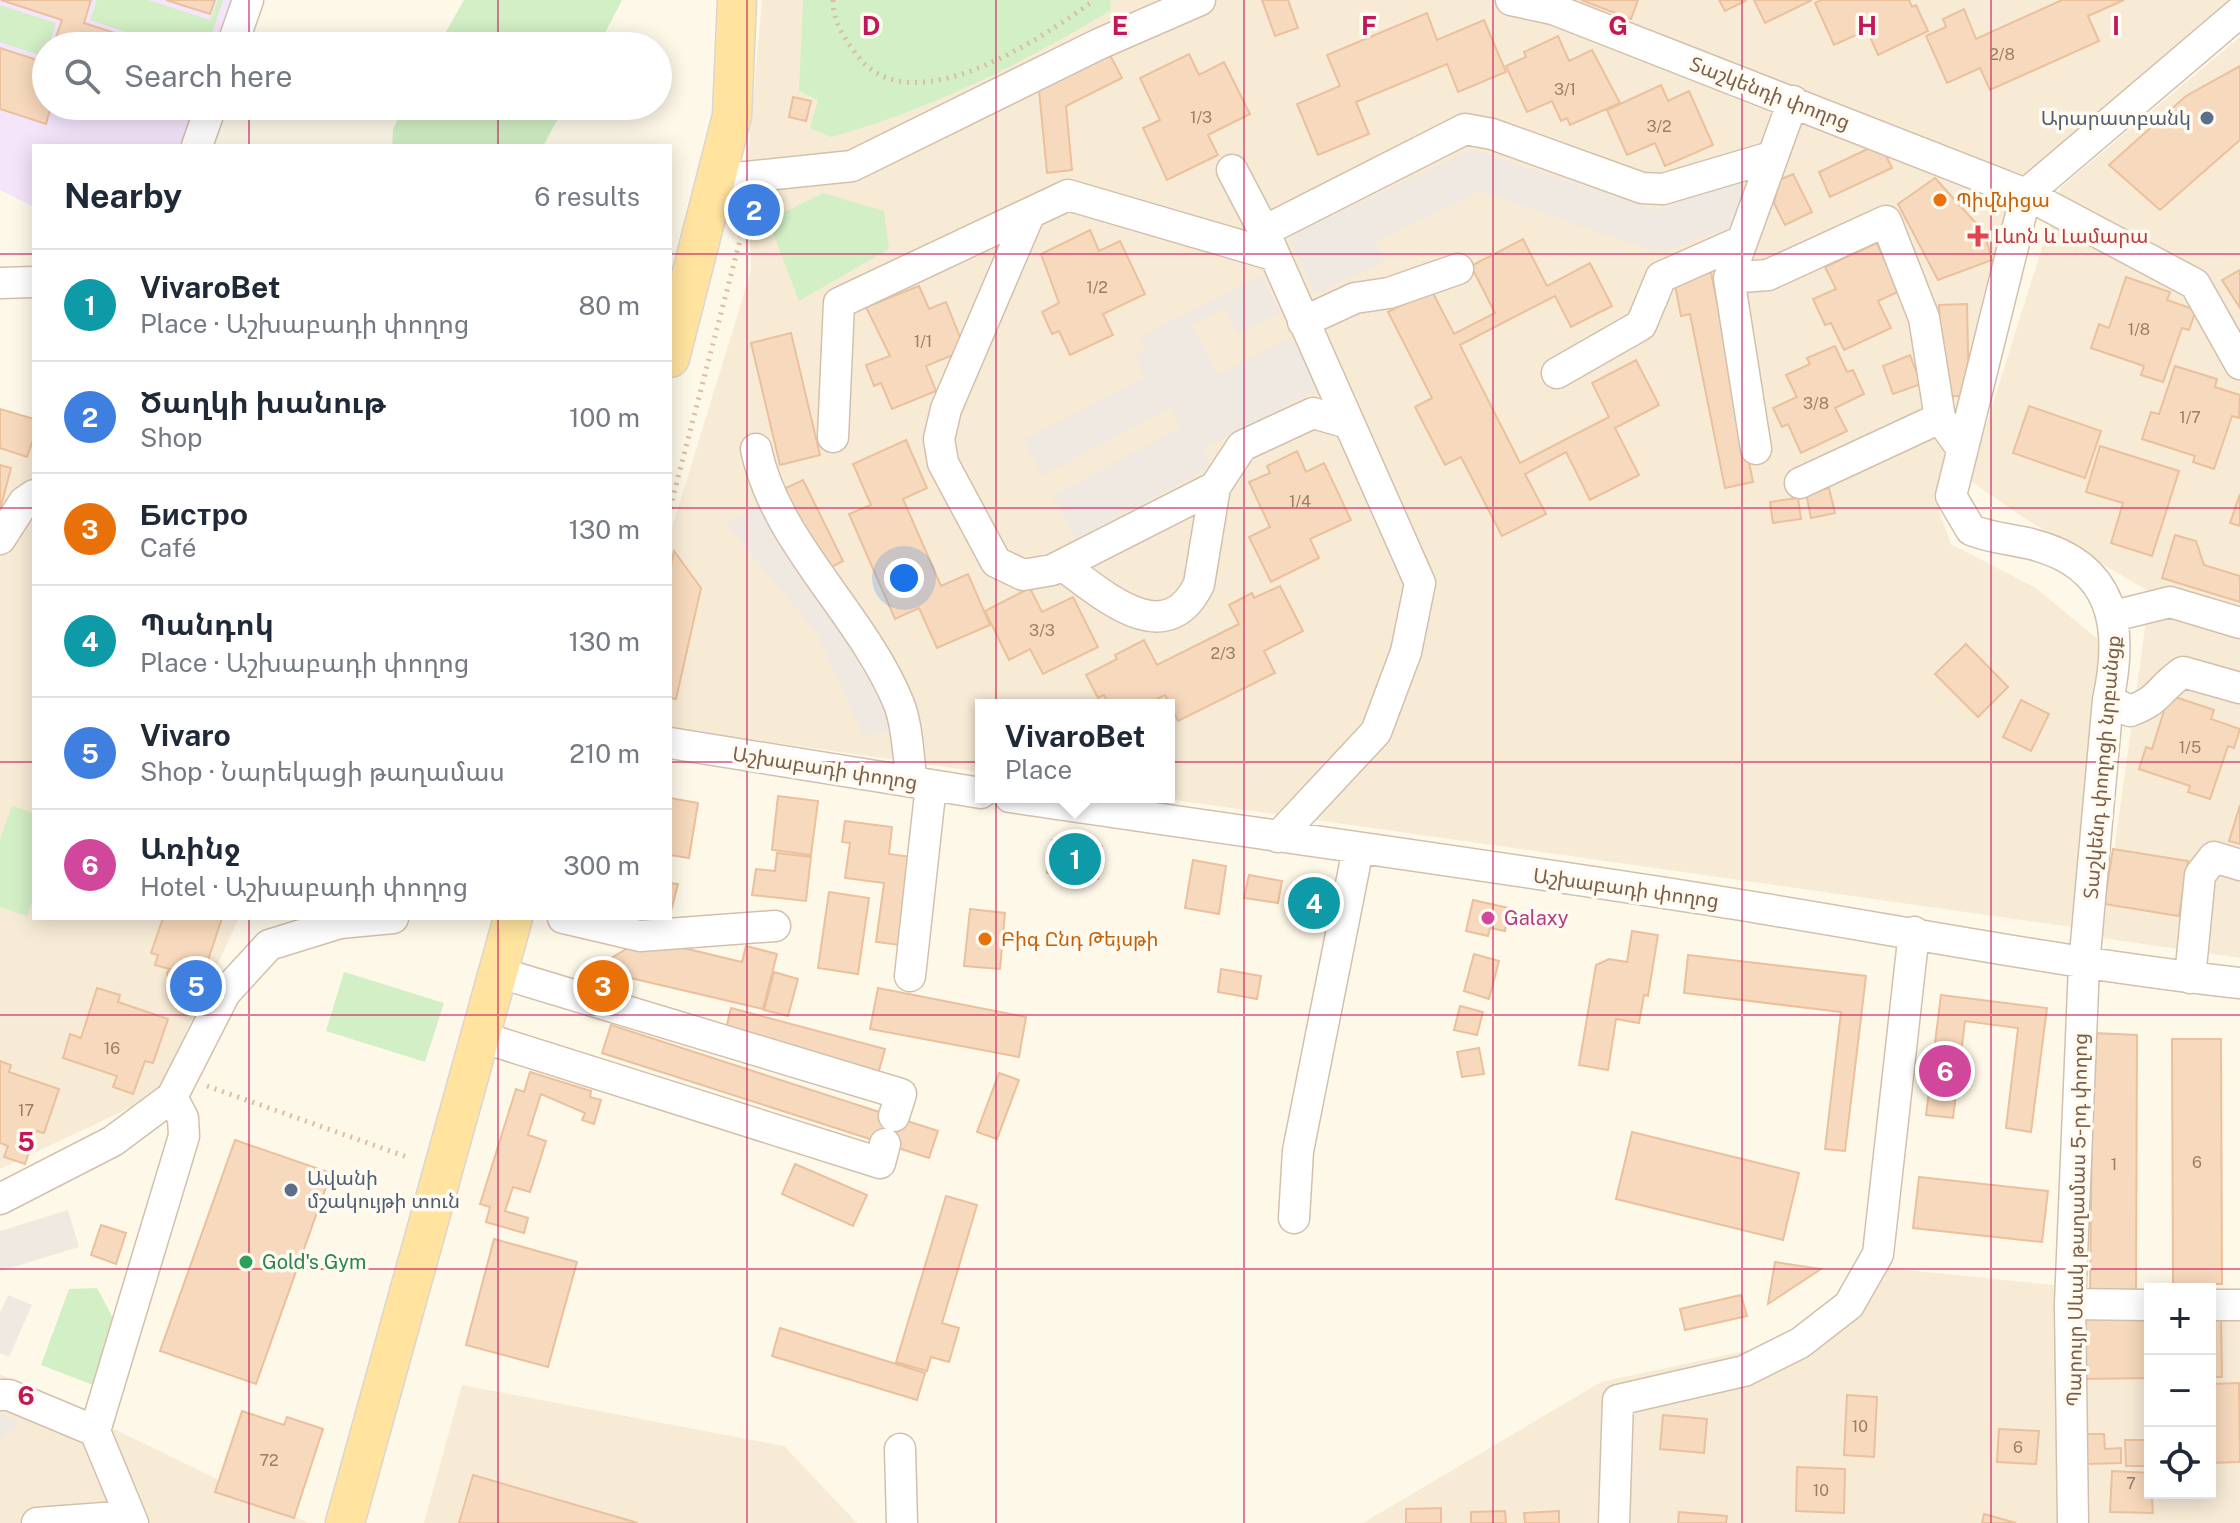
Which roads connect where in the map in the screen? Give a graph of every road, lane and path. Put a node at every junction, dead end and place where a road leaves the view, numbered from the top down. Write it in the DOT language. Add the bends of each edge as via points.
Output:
graph roads {
  1 [pos="248,0"];
  2 [pos="737,0"];
  3 [pos="833,0"];
  4 [pos="1200,0"];
  5 [pos="1511,0"];
  6 [pos="1092,1"];
  7 [pos="1554,5"];
  8 [pos="2234,8"];
  9 [pos="237,32"];
  10 [pos="1793,101"];
  11 [pos="206,120"];
  12 [pos="198,144"];
  13 [pos="1771,157"];
  14 [pos="1232,170"];
  15 [pos="717,180"];
  16 [pos="2026,194"];
  17 [pos="1029,215"];
  18 [pos="744,225"];
  19 [pos="1742,241"];
  20 [pos="1268,243"];
  21 [pos="1458,269"];
  22 [pos="1729,278"];
  23 [pos="32,282"];
  24 [pos="0,283"];
  25 [pos="1303,322"];
  26 [pos="672,350"];
  27 [pos="2240,364"];
  28 [pos="1557,373"];
  29 [pos="1940,418"];
  30 [pos="1348,423"];
  31 [pos="833,437"];
  32 [pos="756,449"];
  33 [pos="1756,449"];
  34 [pos="1962,449"];
  35 [pos="1800,483"];
  36 [pos="1215,487"];
  37 [pos="32,496"];
  38 [pos="672,500"];
  39 [pos="0,539"];
  40 [pos="1062,565"];
  41 [pos="2114,616"];
  42 [pos="2240,623"];
  43 [pos="2240,688"];
  44 [pos="2108,700"];
  45 [pos="672,743"];
  46 [pos="922,784"];
  47 [pos="975,792"];
  48 [pos="1050,803"];
  49 [pos="1278,837"];
  50 [pos="1358,849"];
  51 [pos="2240,865"];
  52 [pos="339,920"];
  53 [pos="512,920"];
  54 [pos="572,920"];
  55 [pos="775,926"];
  56 [pos="1914,932"];
  57 [pos="2084,965"];
  58 [pos="497,972"];
  59 [pos="910,976"];
  60 [pos="2190,978"];
  61 [pos="2240,983"];
  62 [pos="478,1036"];
  63 [pos="178,1087"];
  64 [pos="410,1158"];
  65 [pos="0,1199"];
  66 [pos="1294,1218"];
  67 [pos="2070,1304"];
  68 [pos="2144,1305"];
  69 [pos="2216,1305"];
  70 [pos="2240,1305"];
  71 [pos="0,1395"];
  72 [pos="95,1431"];
  73 [pos="900,1449"];
  74 [pos="131,1520"];
  75 [pos="37,1523"];
  76 [pos="345,1523"];
  77 [pos="902,1523"];
  78 [pos="1614,1523"];
  79 [pos="2073,1523"];
  1 -- 9 [label="street"];
  2 -- 15 [label="main road" via="732,116"];
  3 -- 6 [label="path" via="833,15 866,67 900,81 958,77 985,66"];
  4 -- 15 [label="street" via="852,166"];
  5 -- 7 [label="street, Տաշկենդի փողոց"];
  7 -- 10 [label="street, Տաշկենդի փողոց"];
  8 -- 16 [label="street"];
  10 -- 13 [label="street"];
  10 -- 16 [label="street, Տաշկենդի փողոց"];
  11 -- 12 [label="street"];
  13 -- 19 [label="street"];
  13 -- 20 [label="street" via="1663,189 1642,188 1465,129"];
  14 -- 20 [label="street"];
  15 -- 26 [label="main road"];
  16 -- 27 [label="street, Տաշկենդի փողոց" via="2195,284"];
  16 -- 34 [label="street, Տաշկենդ փողոցի նրբանցք"];
  17 -- 20 [label="street" via="1068,195"];
  17 -- 31 [label="street" via="839,303"];
  17 -- 40 [label="street" via="946,409 939,439 943,463 996,562 1023,575"];
  18 -- 38 [label="path"];
  19 -- 22 [label="street"];
  19 -- 28 [label="street" via="1661,277 1641,325"];
  20 -- 25 [label="street"];
  21 -- 25 [label="street" via="1389,293 1355,298"];
  22 -- 29 [label="street" via="1768,275 1886,221 1924,318"];
  22 -- 33 [label="street"];
  23 -- 24 [label="street"];
  25 -- 30 [label="street"];
  29 -- 34 [label="street"];
  29 -- 35 [label="street"];
  30 -- 36 [label="street" via="1313,413 1242,446"];
  30 -- 49 [label="street" via="1420,583 1406,652 1376,732"];
  32 -- 46 [label="street" via="762,480 781,514 845,609 900,705"];
  34 -- 41 [label="street, Տաշկենդ փողոցի նրբանցք" via="1951,496 1971,530 2033,544 2067,559 2091,579"];
  36 -- 40 [label="street"];
  36 -- 40 [label="street" via="1199,584 1192,598 1166,615 1134,614"];
  37 -- 39 [label="street"];
  41 -- 42 [label="street" via="2170,602"];
  41 -- 44 [label="street, Տաշկենդ փողոցի նրբանցք" via="2114,673"];
  43 -- 44 [label="street" via="2183,672 2165,684 2154,703 2130,711"];
  44 -- 57 [label="street, Տաշկենդ փողոցի նրբանցք"];
  45 -- 46 [label="street, Աշխաբադի փողոց"];
  46 -- 47 [label="street, Աշխաբադի փողոց"];
  46 -- 59 [label="street"];
  48 -- 49 [label="street, Աշխաբադի փողոց"];
  49 -- 50 [label="street, Աշխաբադի փողոց"];
  50 -- 56 [label="street, Աշխաբադի փողոց"];
  50 -- 66 [label="street" via="1298,1151"];
  51 -- 60 [label="street" via="2214,857 2200,875"];
  52 -- 63 [label="street" via="269,945 225,993"];
  53 -- 58 [label="main road"];
  54 -- 55 [label="street" via="640,936"];
  56 -- 57 [label="street, Աշխաբադի փողոց"];
  56 -- 78 [label="street" via="1878,1254 1849,1305 1800,1343 1744,1371 1618,1400"];
  57 -- 60 [label="street, Աշխաբադի փողոց"];
  57 -- 67 [label="street, Պարույր Սևակ թաղամաս 5-րդ փողոց"];
  58 -- 62 [label="main road"];
  58 -- 62 [label="street" via="901,1094 880,1163"];
  60 -- 61 [label="street, Աշխաբադի փողոց"];
  62 -- 76 [label="main road"];
  63 -- 64 [label="path"];
  63 -- 65 [label="street" via="113,1141"];
  63 -- 72 [label="street" via="184,1136"];
  67 -- 68 [label="street"];
  67 -- 79 [label="street, Պարույր Սևակ թաղամաս 5-րդ փողոց"];
  69 -- 70 [label="street"];
  71 -- 72 [label="street"];
  72 -- 74 [label="street"];
  73 -- 77 [label="street"];
  74 -- 75 [label="street"];
}
